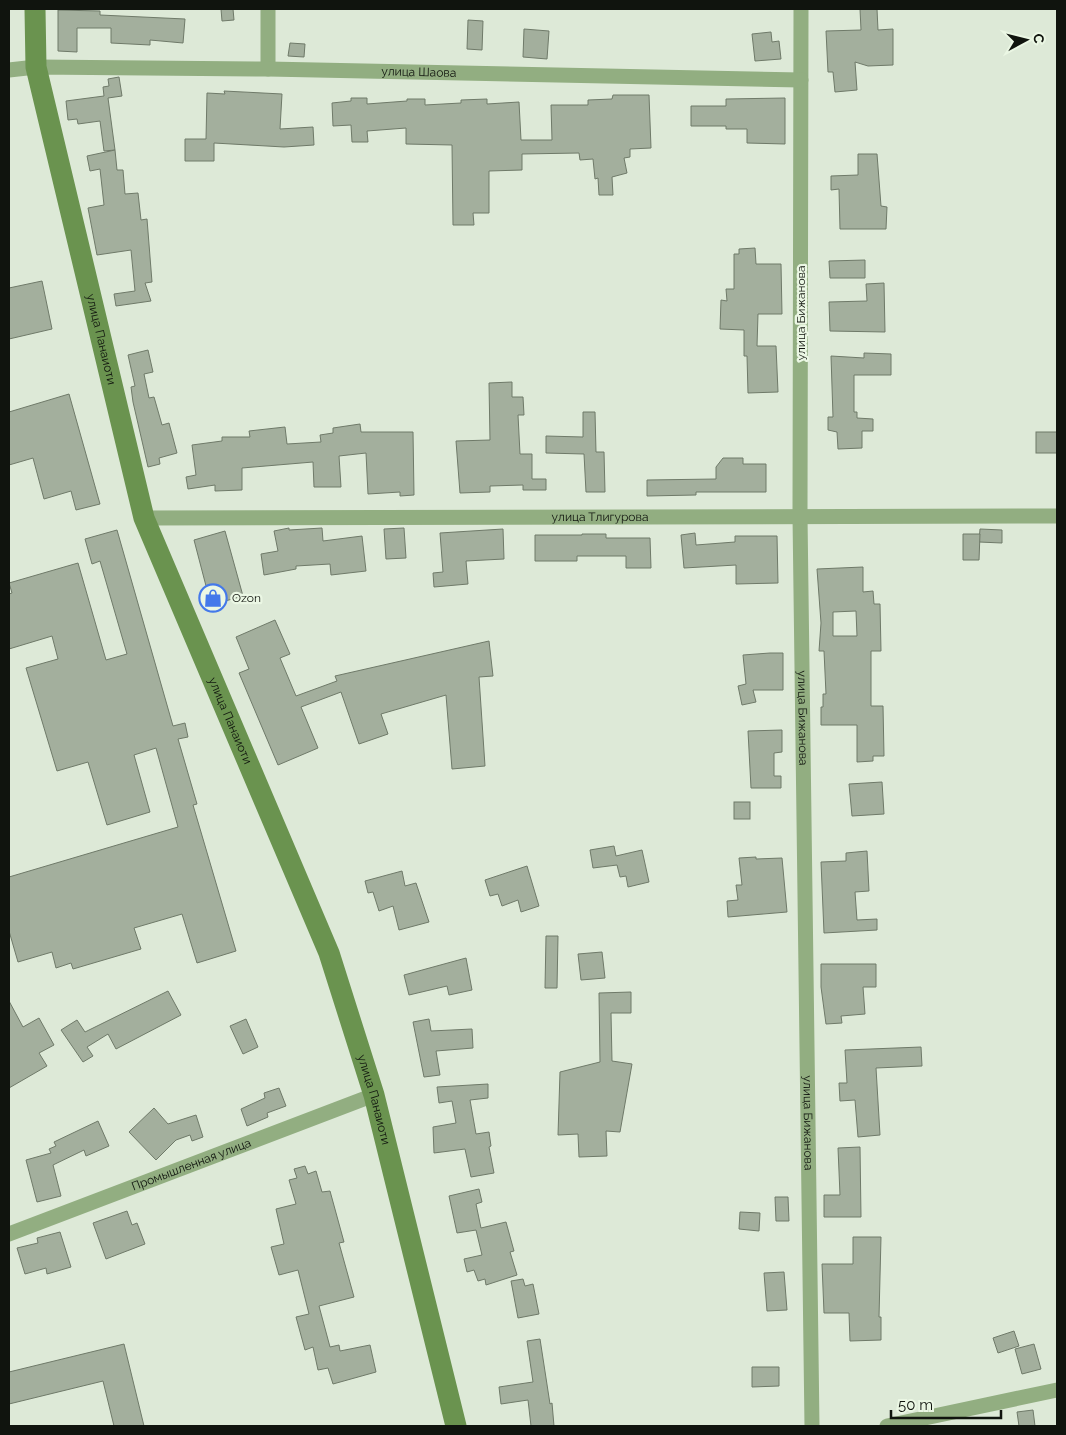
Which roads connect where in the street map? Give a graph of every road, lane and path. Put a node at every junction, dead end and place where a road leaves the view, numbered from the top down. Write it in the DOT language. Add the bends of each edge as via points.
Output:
graph roads {
  1 [pos="35,9"];
  2 [pos="268,9"];
  3 [pos="801,9"];
  4 [pos="36,67"];
  5 [pos="268,69"];
  6 [pos="9,70"];
  7 [pos="801,80"];
  8 [pos="800,516"];
  9 [pos="1057,516"];
  10 [pos="144,518"];
  11 [pos="374,1095"];
  12 [pos="9,1234"];
  13 [pos="1057,1390"];
  14 [pos="456,1426"];
  15 [pos="812,1426"];
  16 [pos="887,1426"];
  1 -- 4 [label="street, улица Панаиоти"];
  2 -- 5 [label="street"];
  3 -- 7 [label="street, улица Бижанова"];
  4 -- 5 [label="street, улица Шаова"];
  4 -- 6 [label="street, улица Шаова"];
  4 -- 10 [label="street, улица Панаиоти"];
  5 -- 7 [label="street, улица Шаова"];
  7 -- 8 [label="street, улица Бижанова"];
  8 -- 9 [label="street, улица Тлигурова"];
  8 -- 10 [label="street, улица Тлигурова"];
  8 -- 15 [label="street, улица Бижанова"];
  10 -- 11 [label="street, улица Панаиоти" via="329,953"];
  11 -- 12 [label="street, Промышленная улица"];
  11 -- 14 [label="street, улица Панаиоти"];
  13 -- 16 [label="street"];
}
